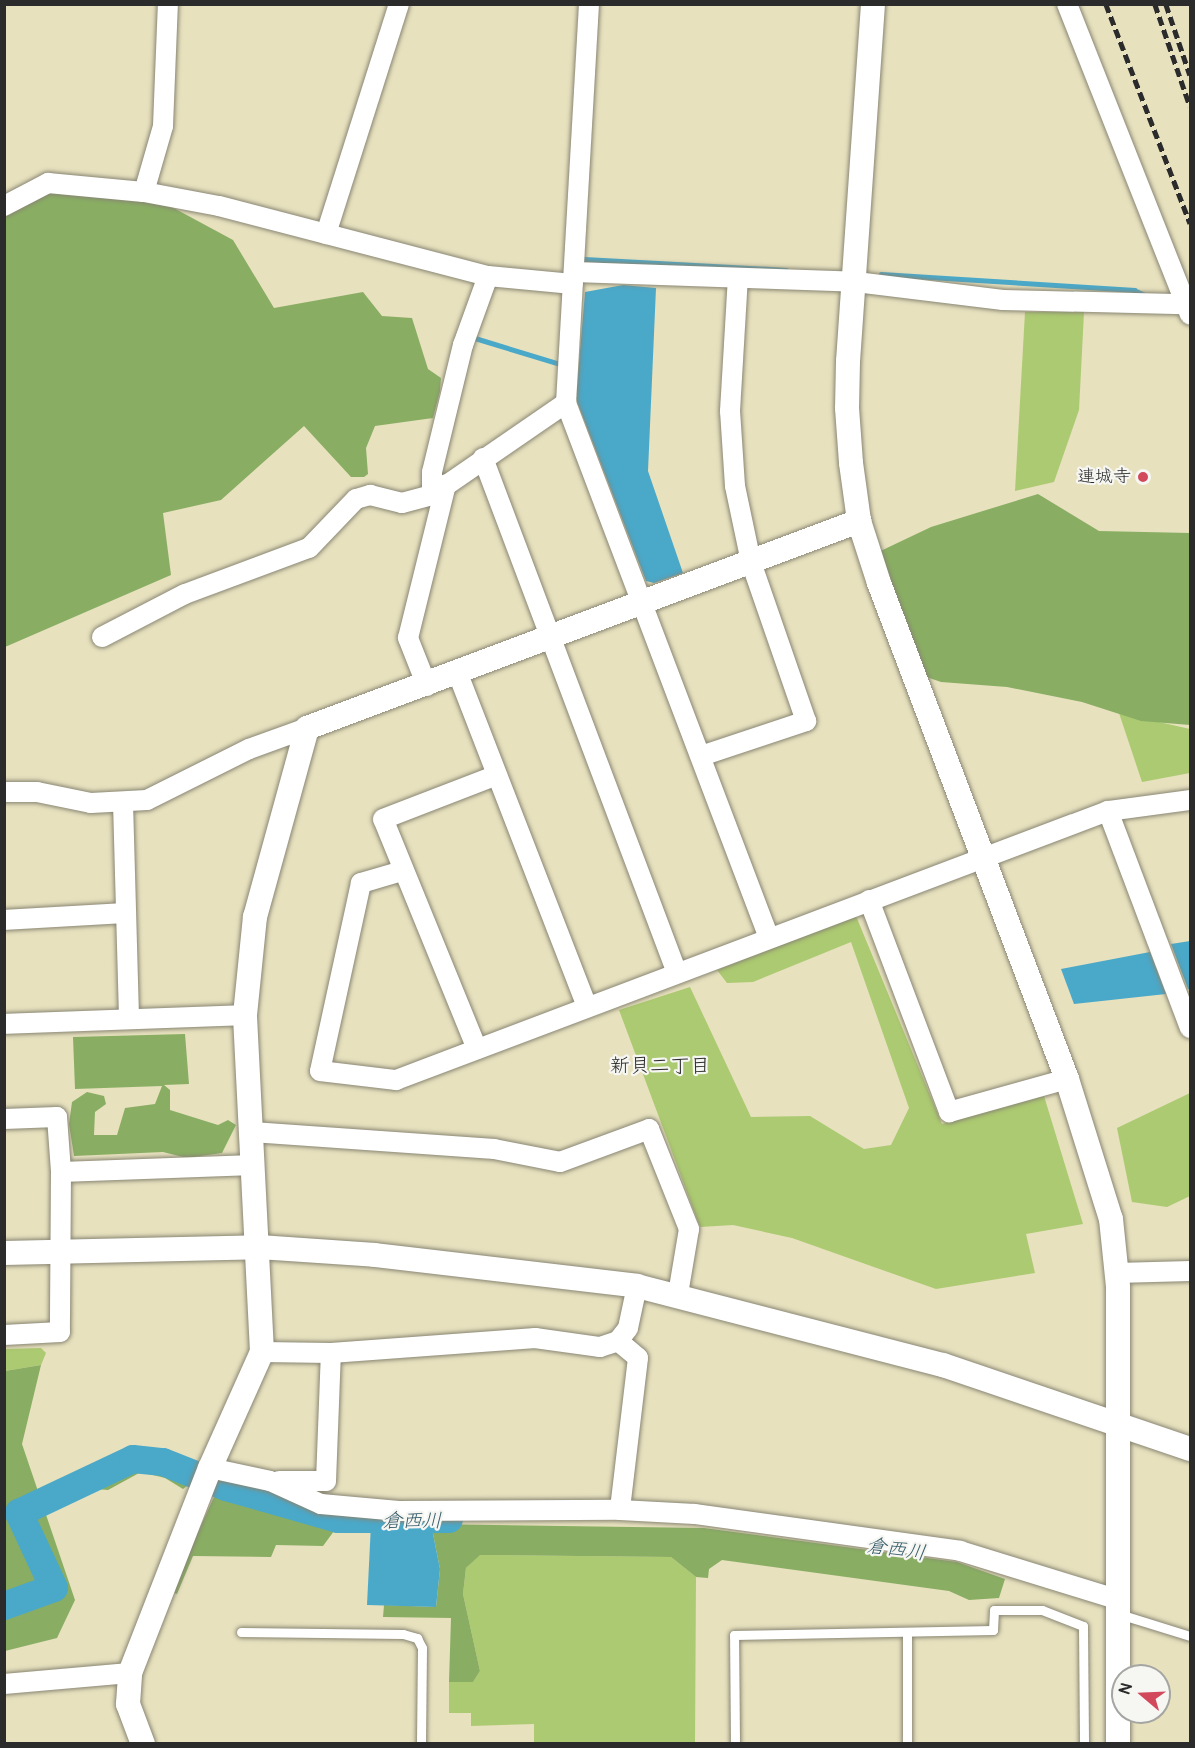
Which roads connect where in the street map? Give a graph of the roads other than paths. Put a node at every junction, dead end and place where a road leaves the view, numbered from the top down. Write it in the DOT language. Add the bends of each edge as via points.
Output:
graph roads {
  1 [pos="168,4"];
  2 [pos="399,4"];
  3 [pos="589,4"];
  4 [pos="873,4"];
  5 [pos="1067,4"];
  6 [pos="144,192"];
  7 [pos="4,206"];
  8 [pos="326,234"];
  9 [pos="488,276"];
  10 [pos="574,278"];
  11 [pos="738,278"];
  12 [pos="856,282"];
  13 [pos="1188,310"];
  14 [pos="566,403"];
  15 [pos="483,458"];
  16 [pos="439,490"];
  17 [pos="859,521"];
  18 [pos="751,562"];
  19 [pos="645,603"];
  20 [pos="102,637"];
  21 [pos="550,638"];
  22 [pos="458,674"];
  23 [pos="427,686"];
  24 [pos="307,729"];
  25 [pos="701,756"];
  26 [pos="497,776"];
  27 [pos="4,792"];
  28 [pos="1191,800"];
  29 [pos="123,802"];
  30 [pos="1108,811"];
  31 [pos="983,861"];
  32 [pos="402,871"];
  33 [pos="869,900"];
  34 [pos="124,913"];
  35 [pos="4,920"];
  36 [pos="769,938"];
  37 [pos="677,973"];
  38 [pos="587,1007"];
  39 [pos="245,1015"];
  40 [pos="129,1019"];
  41 [pos="4,1024"];
  42 [pos="1191,1028"];
  43 [pos="477,1049"];
  44 [pos="1067,1079"];
  45 [pos="4,1119"];
  46 [pos="252,1132"];
  47 [pos="254,1165"];
  48 [pos="61,1172"];
  49 [pos="259,1247"];
  50 [pos="60,1251"];
  51 [pos="4,1253"];
  52 [pos="1191,1271"];
  53 [pos="1117,1273"];
  54 [pos="638,1286"];
  55 [pos="678,1294"];
  56 [pos="4,1335"];
  57 [pos="618,1341"];
  58 [pos="262,1352"];
  59 [pos="331,1353"];
  60 [pos="1120,1428"];
  61 [pos="1191,1449"];
  62 [pos="210,1468"];
  63 [pos="270,1481"];
  64 [pos="620,1510"];
  65 [pos="1119,1607"];
  66 [pos="241,1632"];
  67 [pos="907,1632"];
  68 [pos="1191,1636"];
  69 [pos="130,1673"];
  70 [pos="4,1684"];
  71 [pos="143,1743"];
  72 [pos="421,1743"];
  73 [pos="735,1743"];
  74 [pos="907,1743"];
  75 [pos="1084,1743"];
  76 [pos="1118,1743"];
  1 -- 6 [label="street" via="163,126"];
  2 -- 8 [label="street"];
  3 -- 10 [label="street"];
  4 -- 12 [label="street"];
  5 -- 13 [label="street"];
  6 -- 7 [label="street" via="48,183"];
  6 -- 8 [label="street" via="219,206"];
  8 -- 9 [label="street"];
  9 -- 10 [label="street"];
  9 -- 16 [label="street" via="463,345 432,472"];
  10 -- 11 [label="street"];
  10 -- 14 [label="street"];
  11 -- 12 [label="street"];
  11 -- 18 [label="street" via="730,411 735,486"];
  12 -- 13 [label="street" via="1003,300"];
  12 -- 17 [label="street" via="847,408"];
  14 -- 15 [label="street"];
  14 -- 19 [label="street"];
  15 -- 16 [label="street"];
  15 -- 21 [label="street"];
  16 -- 20 [label="street" via="402,503 370,495 356,499 309,548 185,594"];
  16 -- 23 [label="street" via="408,638"];
  17 -- 18 [label="street"];
  17 -- 31 [label="street"];
  18 -- 19 [label="street"];
  18 -- 25 [label="street" via="806,720"];
  19 -- 21 [label="street"];
  19 -- 25 [label="street"];
  21 -- 22 [label="street"];
  21 -- 37 [label="street"];
  22 -- 23 [label="street"];
  22 -- 26 [label="street"];
  23 -- 24 [label="street"];
  24 -- 29 [label="street" via="249,749 147,800"];
  24 -- 39 [label="street" via="255,917"];
  25 -- 36 [label="street"];
  26 -- 32 [label="street" via="383,819"];
  26 -- 38 [label="street"];
  27 -- 29 [label="street" via="30,792 91,803"];
  28 -- 30 [label="street"];
  29 -- 34 [label="street"];
  30 -- 31 [label="street"];
  30 -- 42 [label="street"];
  31 -- 33 [label="street"];
  31 -- 44 [label="street"];
  32 -- 43 [label="street"];
  32 -- 43 [label="street" via="361,883 320,1071 396,1080"];
  33 -- 36 [label="street"];
  33 -- 44 [label="street" via="949,1112"];
  34 -- 35 [label="street"];
  34 -- 40 [label="street"];
  36 -- 37 [label="street"];
  37 -- 38 [label="street"];
  38 -- 43 [label="street"];
  39 -- 40 [label="street"];
  39 -- 46 [label="street"];
  40 -- 41 [label="street"];
  44 -- 53 [label="street" via="1101,1178"];
  45 -- 48 [label="street" via="57,1118"];
  46 -- 47 [label="street"];
  46 -- 55 [label="street" via="494,1149 560,1162 649,1129 689,1229"];
  47 -- 48 [label="street"];
  47 -- 49 [label="street"];
  48 -- 50 [label="street"];
  49 -- 50 [label="street"];
  49 -- 54 [label="street" via="375,1255"];
  49 -- 58 [label="street"];
  50 -- 51 [label="street"];
  50 -- 56 [label="street" via="60,1332"];
  52 -- 53 [label="street"];
  53 -- 60 [label="street"];
  54 -- 55 [label="street"];
  54 -- 57 [label="street" via="628,1328"];
  55 -- 60 [label="street" via="943,1365"];
  57 -- 59 [label="street" via="600,1347 535,1338"];
  57 -- 64 [label="street" via="638,1358"];
  58 -- 59 [label="street"];
  58 -- 62 [label="street"];
  59 -- 63 [label="street" via="326,1481"];
  60 -- 61 [label="street"];
  60 -- 65 [label="street"];
  62 -- 63 [label="street"];
  62 -- 69 [label="street"];
  63 -- 64 [label="street" via="321,1504 399,1511"];
  64 -- 65 [label="street" via="695,1514 960,1551"];
  65 -- 68 [label="lane"];
  65 -- 76 [label="street"];
  66 -- 72 [label="lane" via="403,1634 417,1638 422,1648"];
  67 -- 73 [label="lane" via="734,1635"];
  67 -- 74 [label="lane"];
  67 -- 75 [label="lane" via="993,1630 994,1610 1042,1610 1083,1626"];
  69 -- 70 [label="street"];
  69 -- 71 [label="street" via="128,1704"];
}
